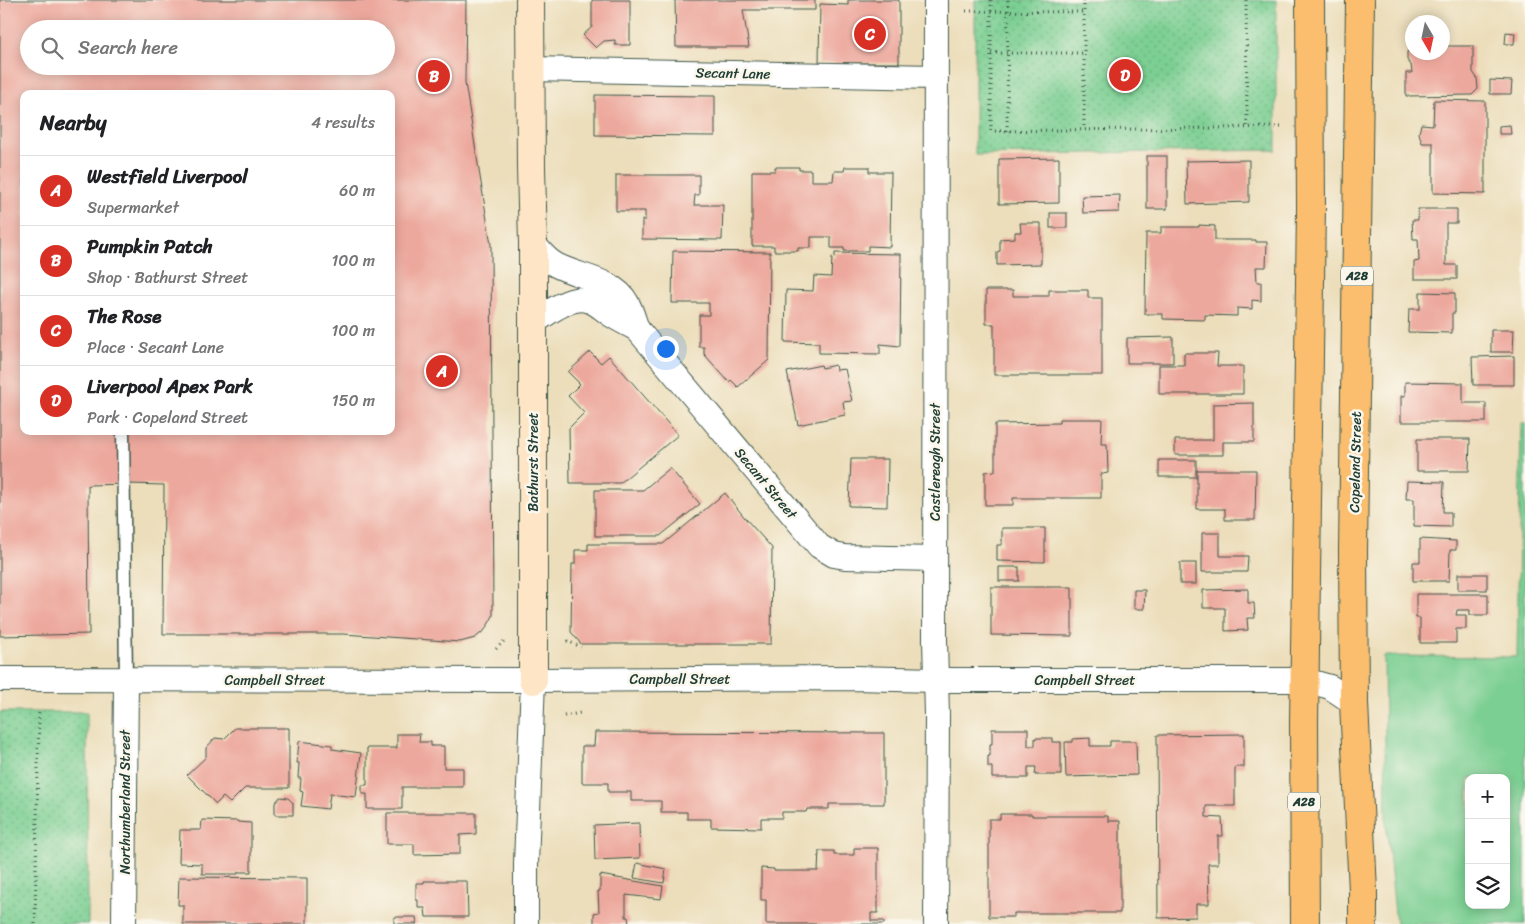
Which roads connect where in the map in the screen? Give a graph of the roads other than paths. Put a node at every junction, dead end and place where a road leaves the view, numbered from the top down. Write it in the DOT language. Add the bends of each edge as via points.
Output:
graph roads {
  1 [pos="530,0"];
  2 [pos="936,0"];
  3 [pos="1310,0"];
  4 [pos="1360,0"];
  5 [pos="530,69"];
  6 [pos="936,77"];
  7 [pos="533,243"];
  8 [pos="533,323"];
  9 [pos="638,329"];
  10 [pos="123,435"];
  11 [pos="935,558"];
  12 [pos="0,679"];
  13 [pos="126,679"];
  14 [pos="533,680"];
  15 [pos="936,680"];
  16 [pos="1305,680"];
  17 [pos="1354,703"];
  18 [pos="124,924"];
  19 [pos="526,924"];
  20 [pos="936,924"];
  21 [pos="1305,924"];
  22 [pos="1363,924"];
  1 -- 5 [label="street, Bathurst Street"];
  2 -- 6 [label="street, Castlereagh Street"];
  3 -- 16 [label="highway, A28" via="1311,208"];
  4 -- 17 [label="highway, Copeland Street / A28"];
  5 -- 6 [label="street, Secant Lane"];
  5 -- 7 [label="street, Bathurst Street"];
  6 -- 11 [label="street, Castlereagh Street"];
  7 -- 8 [label="street, Bathurst Street"];
  7 -- 9 [label="street, Secant Street" via="554,264 601,282 617,293 627,302"];
  8 -- 9 [label="street, Secant Street" via="564,304 583,299 592,301"];
  8 -- 14 [label="street, Bathurst Street"];
  9 -- 11 [label="street, Secant Street" via="819,546 845,557"];
  10 -- 13 [label="lane"];
  11 -- 15 [label="street, Castlereagh Street"];
  12 -- 13 [label="street, Campbell Street"];
  13 -- 14 [label="street, Campbell Street"];
  13 -- 18 [label="street, Northumberland Street"];
  14 -- 15 [label="street, Campbell Street"];
  14 -- 19 [label="street, Bathurst Street"];
  15 -- 16 [label="street, Campbell Street"];
  15 -- 20 [label="street, Castlereagh Street"];
  16 -- 17 [label="street, Campbell Street" via="1330,687"];
  16 -- 21 [label="highway, A28"];
  17 -- 22 [label="highway, Copeland Street / A28"];
}
